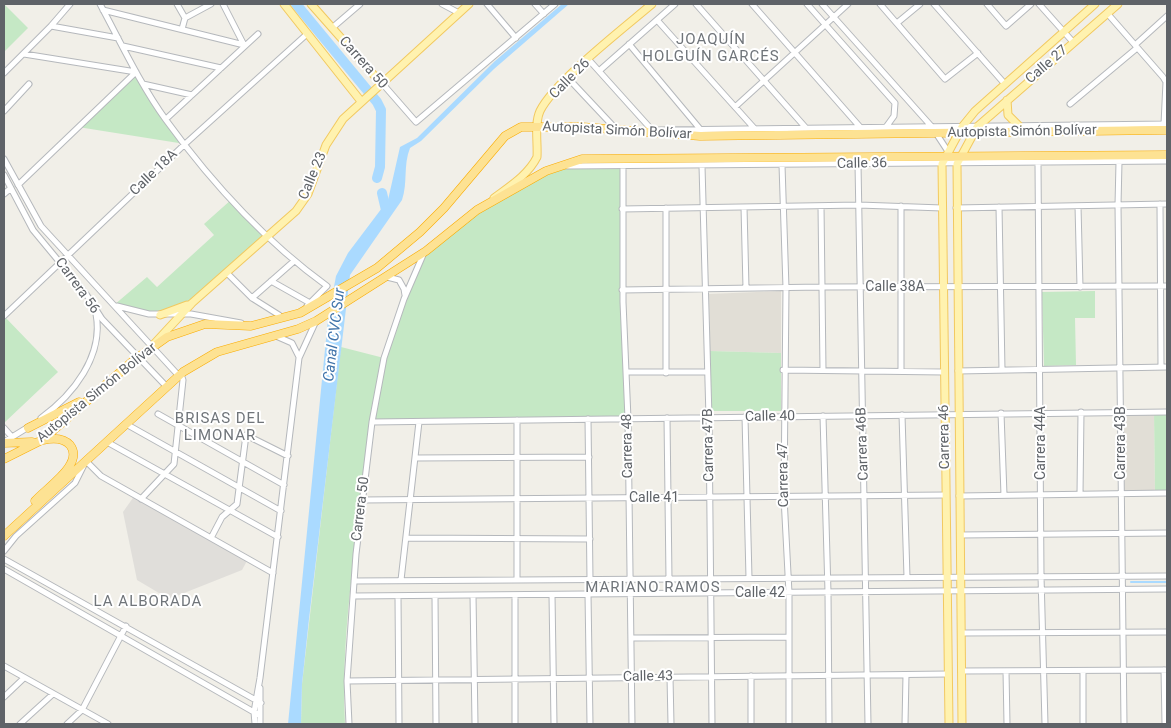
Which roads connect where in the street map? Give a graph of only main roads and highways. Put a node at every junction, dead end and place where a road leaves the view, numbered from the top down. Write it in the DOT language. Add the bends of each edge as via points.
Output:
graph roads {
  1 [pos="284,4"];
  2 [pos="311,4"];
  3 [pos="469,4"];
  4 [pos="652,4"];
  5 [pos="1095,4"];
  6 [pos="1118,4"];
  7 [pos="379,84"];
  8 [pos="362,99"];
  9 [pos="1007,100"];
  10 [pos="1019,126"];
  11 [pos="1166,126"];
  12 [pos="525,127"];
  13 [pos="538,127"];
  14 [pos="960,130"];
  15 [pos="975,130"];
  16 [pos="538,138"];
  17 [pos="1167,155"];
  18 [pos="950,158"];
  19 [pos="477,210"];
  20 [pos="192,303"];
  21 [pos="160,315"];
  22 [pos="152,346"];
  23 [pos="93,394"];
  24 [pos="28,428"];
  25 [pos="42,440"];
  26 [pos="4,443"];
  27 [pos="4,459"];
  28 [pos="21,518"];
  29 [pos="4,536"];
  30 [pos="949,724"];
  31 [pos="962,724"];
  1 -- 8 [label="main road, Carrera 50"];
  2 -- 7 [label="main road, Carrera 50"];
  3 -- 7 [label="main road, Calle 23"];
  4 -- 13 [label="main road, Calle 26" via="568,78 544,104"];
  5 -- 14 [label="main road, Calle 27" via="1004,83 974,111"];
  6 -- 9 [label="main road, Calle 27"];
  7 -- 8 [label="main road, Calle 23"];
  8 -- 20 [label="main road, Calle 23" via="342,119 332,135 304,201 268,238"];
  9 -- 10 [label="main road" via="1008,114"];
  9 -- 15 [label="main road, Calle 27"];
  11 -- 15 [label="highway, Autopista Simón Bolívar"];
  12 -- 13 [label="highway, Autopista Simón Bolívar"];
  12 -- 16 [label="main road"];
  12 -- 22 [label="highway, Autopista Simón Bolívar" via="505,136 420,232 377,268 321,303 300,314 251,326 205,324 179,332"];
  13 -- 14 [label="highway, Autopista Simón Bolívar" via="700,136"];
  13 -- 16 [label="main road, Calle 26"];
  14 -- 15 [label="highway, Autopista Simón Bolívar"];
  14 -- 18 [label="main road, Carrera 46"];
  15 -- 18 [label="main road, Carrera 46"];
  16 -- 19 [label="main road, Calle 26" via="537,157 528,170"];
  17 -- 18 [label="highway, Autopista Simón Bolívar"];
  18 -- 19 [label="highway, Autopista Simón Bolívar" via="582,158 556,167"];
  18 -- 30 [label="main road, Carrera 46" via="942,208"];
  18 -- 31 [label="main road, Carrera 46" via="956,208"];
  19 -- 28 [label="highway, Autopista Simón Bolívar" via="426,251 320,319 276,336 217,352 180,375"];
  20 -- 21 [label="main road"];
  20 -- 22 [label="main road, Calle 23"];
  22 -- 23 [label="highway, Autopista Simón Bolívar"];
  23 -- 24 [label="highway"];
  23 -- 25 [label="highway, Autopista Simón Bolívar"];
  25 -- 26 [label="highway"];
  25 -- 27 [label="highway, Autopista Simón Bolívar"];
  25 -- 28 [label="highway" via="65,441 73,451 73,461"];
  28 -- 29 [label="highway, Autopista Simón Bolívar"];
}
